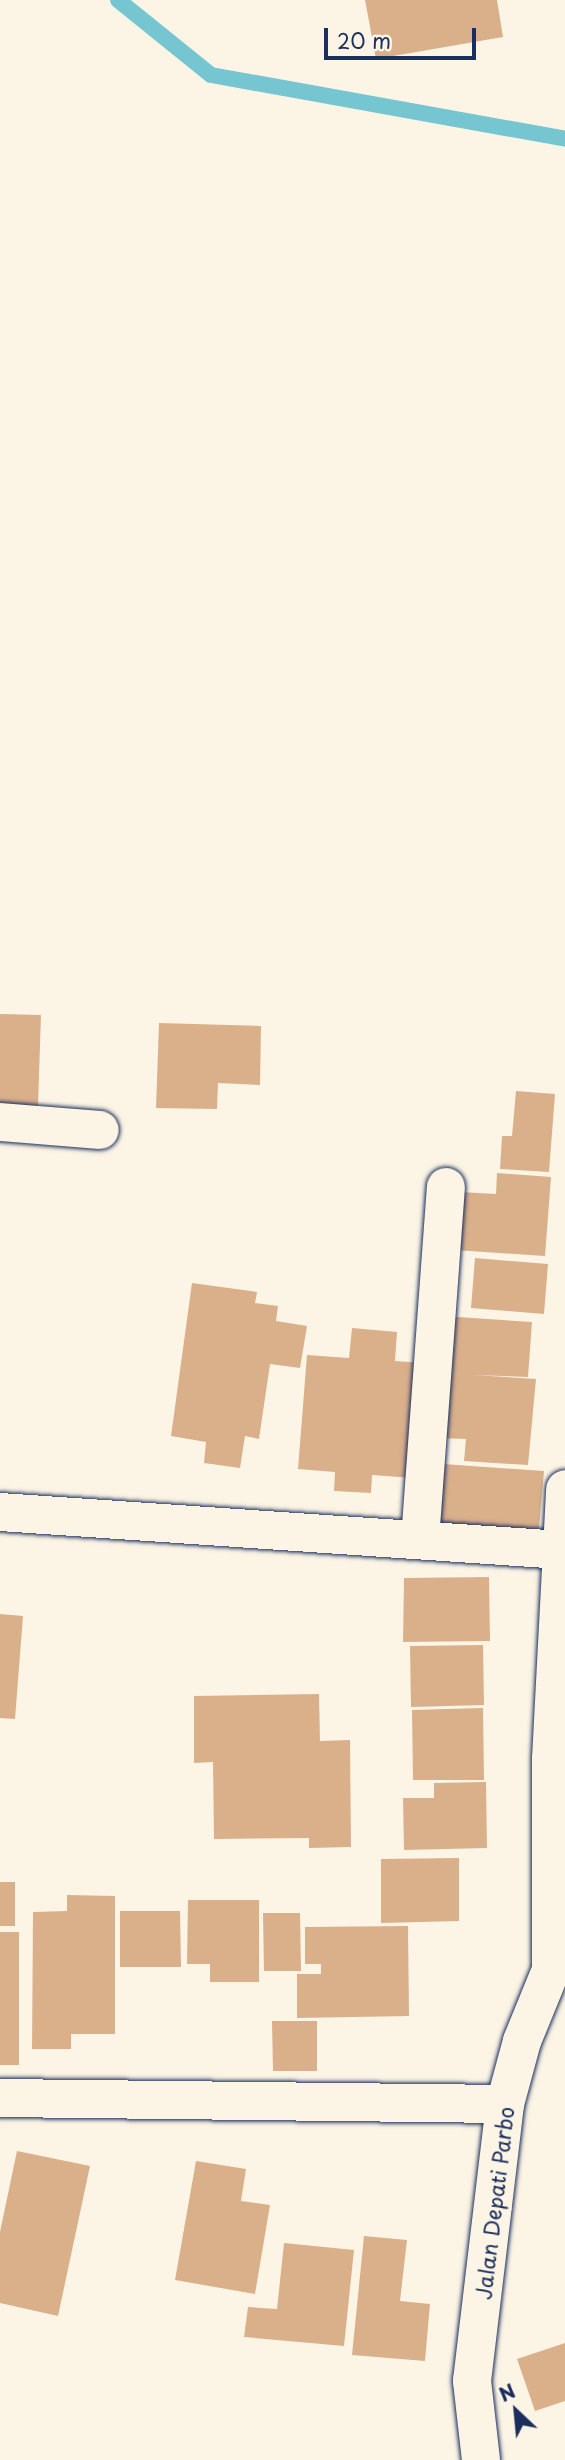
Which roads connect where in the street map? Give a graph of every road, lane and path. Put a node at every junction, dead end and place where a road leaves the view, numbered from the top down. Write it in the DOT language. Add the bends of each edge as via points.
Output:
graph roads {
  1 [pos="0,1122"];
  2 [pos="100,1130"];
  3 [pos="446,1188"];
  4 [pos="565,1489"];
  5 [pos="0,1512"];
  6 [pos="420,1540"];
  7 [pos="562,1549"];
  8 [pos="558,1965"];
  9 [pos="0,2098"];
  10 [pos="505,2104"];
  11 [pos="481,2460"];
  1 -- 2 [label="street"];
  3 -- 6 [label="street"];
  4 -- 7 [label="street"];
  5 -- 6 [label="street"];
  6 -- 7 [label="street"];
  7 -- 8 [label="street" via="551,1759"];
  8 -- 10 [label="street, Jalan Depati Parbo" via="522,2041"];
  9 -- 10 [label="street"];
  10 -- 11 [label="street, Jalan Depati Parbo" via="472,2381"];
}
